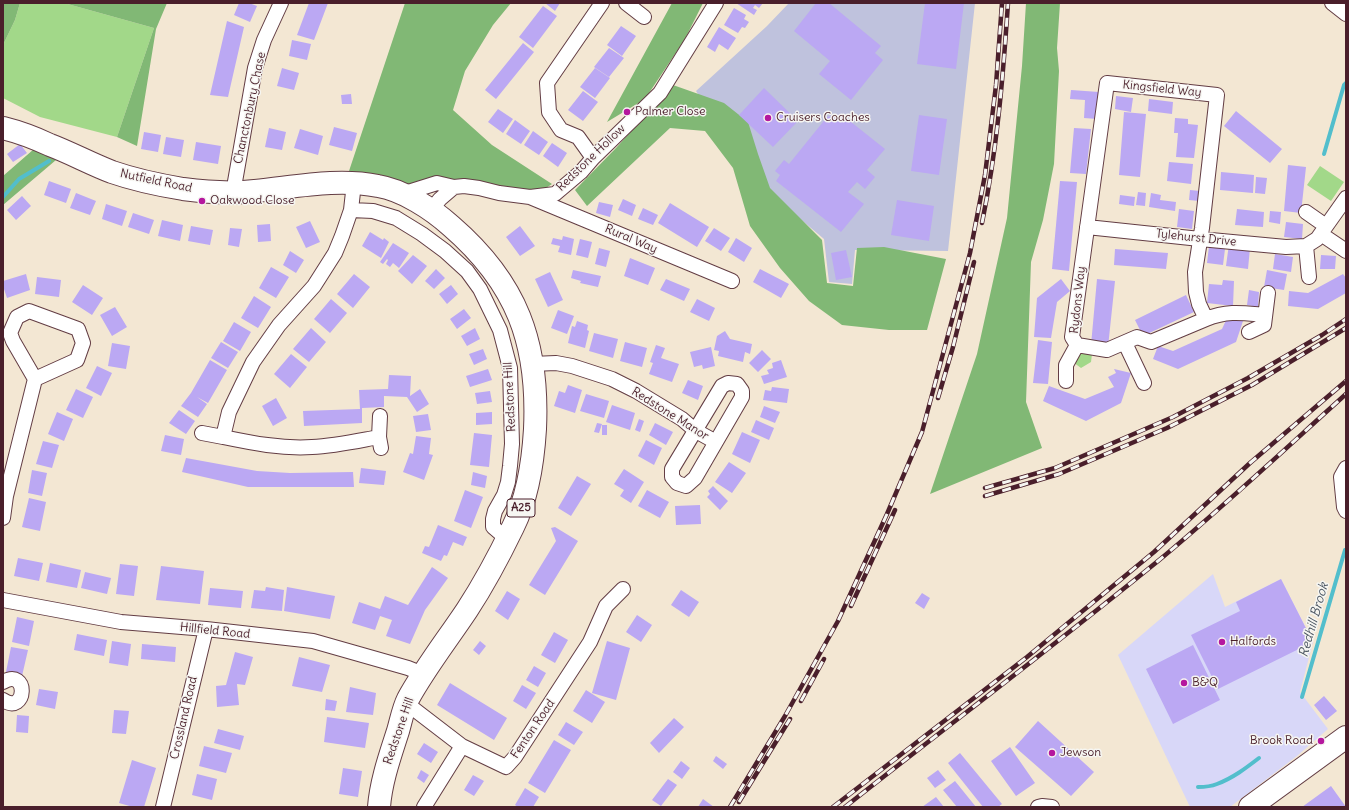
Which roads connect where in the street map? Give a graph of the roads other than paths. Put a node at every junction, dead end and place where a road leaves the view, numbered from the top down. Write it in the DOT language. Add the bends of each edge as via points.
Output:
graph roads {
  1 [pos="280,3"];
  2 [pos="602,3"];
  3 [pos="626,3"];
  4 [pos="716,3"];
  5 [pos="1332,3"];
  6 [pos="1346,14"];
  7 [pos="644,17"];
  8 [pos="3,128"];
  9 [pos="593,158"];
  10 [pos="354,183"];
  11 [pos="454,187"];
  12 [pos="233,192"];
  13 [pos="402,194"];
  14 [pos="530,197"];
  15 [pos="1346,198"];
  16 [pos="351,210"];
  17 [pos="431,210"];
  18 [pos="1306,212"];
  19 [pos="1087,227"];
  20 [pos="1324,230"];
  21 [pos="1200,239"];
  22 [pos="1306,246"];
  23 [pos="1346,251"];
  24 [pos="1309,277"];
  25 [pos="732,281"];
  26 [pos="1268,293"];
  27 [pos="1265,315"];
  28 [pos="1206,319"];
  29 [pos="1249,332"];
  30 [pos="1125,343"];
  31 [pos="1077,345"];
  32 [pos="532,364"];
  33 [pos="35,379"];
  34 [pos="1066,381"];
  35 [pos="1144,383"];
  36 [pos="380,416"];
  37 [pos="696,431"];
  38 [pos="202,433"];
  39 [pos="223,437"];
  40 [pos="716,442"];
  41 [pos="1346,468"];
  42 [pos="1346,511"];
  43 [pos="3,518"];
  44 [pos="508,538"];
  45 [pos="623,589"];
  46 [pos="3,600"];
  47 [pos="206,629"];
  48 [pos="423,674"];
  49 [pos="3,682"];
  50 [pos="3,700"];
  51 [pos="406,703"];
  52 [pos="1346,737"];
  53 [pos="462,746"];
  54 [pos="163,807"];
  55 [pos="379,807"];
  56 [pos="424,807"];
  57 [pos="1038,807"];
  58 [pos="1052,807"];
  59 [pos="1250,807"];
  1 -- 12 [label="street, Chanctonbury Chase" via="255,68"];
  2 -- 9 [label="street" via="547,83 549,112 561,130 578,137"];
  3 -- 7 [label="street"];
  4 -- 9 [label="street, Redstone Hollow" via="660,93"];
  5 -- 6 [label="street"];
  8 -- 12 [label="main road, Nutfield Road / A25" via="27,135 130,178 185,189"];
  9 -- 14 [label="street, Redstone Hollow" via="581,172 554,194"];
  10 -- 12 [label="main road, Nutfield Road / A25"];
  10 -- 13 [label="main road, Nutfield Road / A25" via="380,186"];
  10 -- 16 [label="street"];
  11 -- 13 [label="street, Redstone Hollow" via="437,183"];
  11 -- 14 [label="street, Redstone Hollow" via="464,186 499,194"];
  11 -- 17 [label="street"];
  13 -- 17 [label="main road, Nutfield Road / A25"];
  14 -- 25 [label="street, Rural Way"];
  15 -- 20 [label="street"];
  16 -- 39 [label="street" via="327,268 279,325 253,362 229,412"];
  16 -- 44 [label="street, Redstone Hill" via="373,211 396,218 422,234 467,271 491,311 500,330 510,368 510,466 504,495 493,520 493,527"];
  17 -- 32 [label="main road, Redstone Hill / A25" via="471,243 500,280 522,322"];
  18 -- 20 [label="street"];
  19 -- 21 [label="street, Tylehurst Drive"];
  19 -- 21 [label="street, Kingsfield Way" via="1107,83 1217,95"];
  19 -- 31 [label="street, Rydons Way" via="1072,337"];
  20 -- 22 [label="street" via="1317,239"];
  20 -- 23 [label="street"];
  21 -- 22 [label="street, Tylehurst Drive" via="1286,247"];
  21 -- 28 [label="street" via="1195,272 1196,292"];
  22 -- 24 [label="street"];
  26 -- 27 [label="street"];
  27 -- 28 [label="street, Rydons Way" via="1219,314"];
  27 -- 29 [label="street" via="1264,325"];
  28 -- 30 [label="street, Rydons Way" via="1151,342 1137,337"];
  30 -- 31 [label="street, Rydons Way" via="1107,350"];
  30 -- 35 [label="street"];
  31 -- 34 [label="street" via="1066,365"];
  32 -- 37 [label="street, Redstone Manor" via="556,363 572,366 612,379 682,418"];
  32 -- 44 [label="main road, Redstone Hill / A25" via="536,400 534,450 525,497"];
  33 -- 33 [label="street" via="10,333 17,317 29,311 78,329 83,343 77,360"];
  33 -- 43 [label="street" via="6,496"];
  36 -- 39 [label="street" via="380,442 311,447 252,443"];
  37 -- 40 [label="street, Redstone Manor"];
  37 -- 40 [label="street" via="672,470 672,477 677,483 686,486 690,483"];
  37 -- 40 [label="street" via="722,386 728,382 737,384 742,391 742,397"];
  38 -- 39 [label="street"];
  41 -- 42 [label="street" via="1342,477"];
  44 -- 48 [label="main road, Redstone Hill / A25" via="480,590"];
  45 -- 53 [label="street, Fenton Road" via="606,606 590,642 516,757 506,767"];
  46 -- 47 [label="street, Hillfield Road" via="120,622"];
  47 -- 48 [label="street, Hillfield Road" via="313,641"];
  47 -- 54 [label="street, Crossland Road"];
  48 -- 51 [label="main road, Redstone Hill / A25"];
  49 -- 50 [label="street" via="17,682 22,692 17,701 10,703"];
  51 -- 53 [label="street, Fenton Road"];
  51 -- 55 [label="main road, Redstone Hill / A25" via="380,789"];
  52 -- 59 [label="main road"];
  53 -- 56 [label="street"];
  57 -- 58 [label="street"];
}
